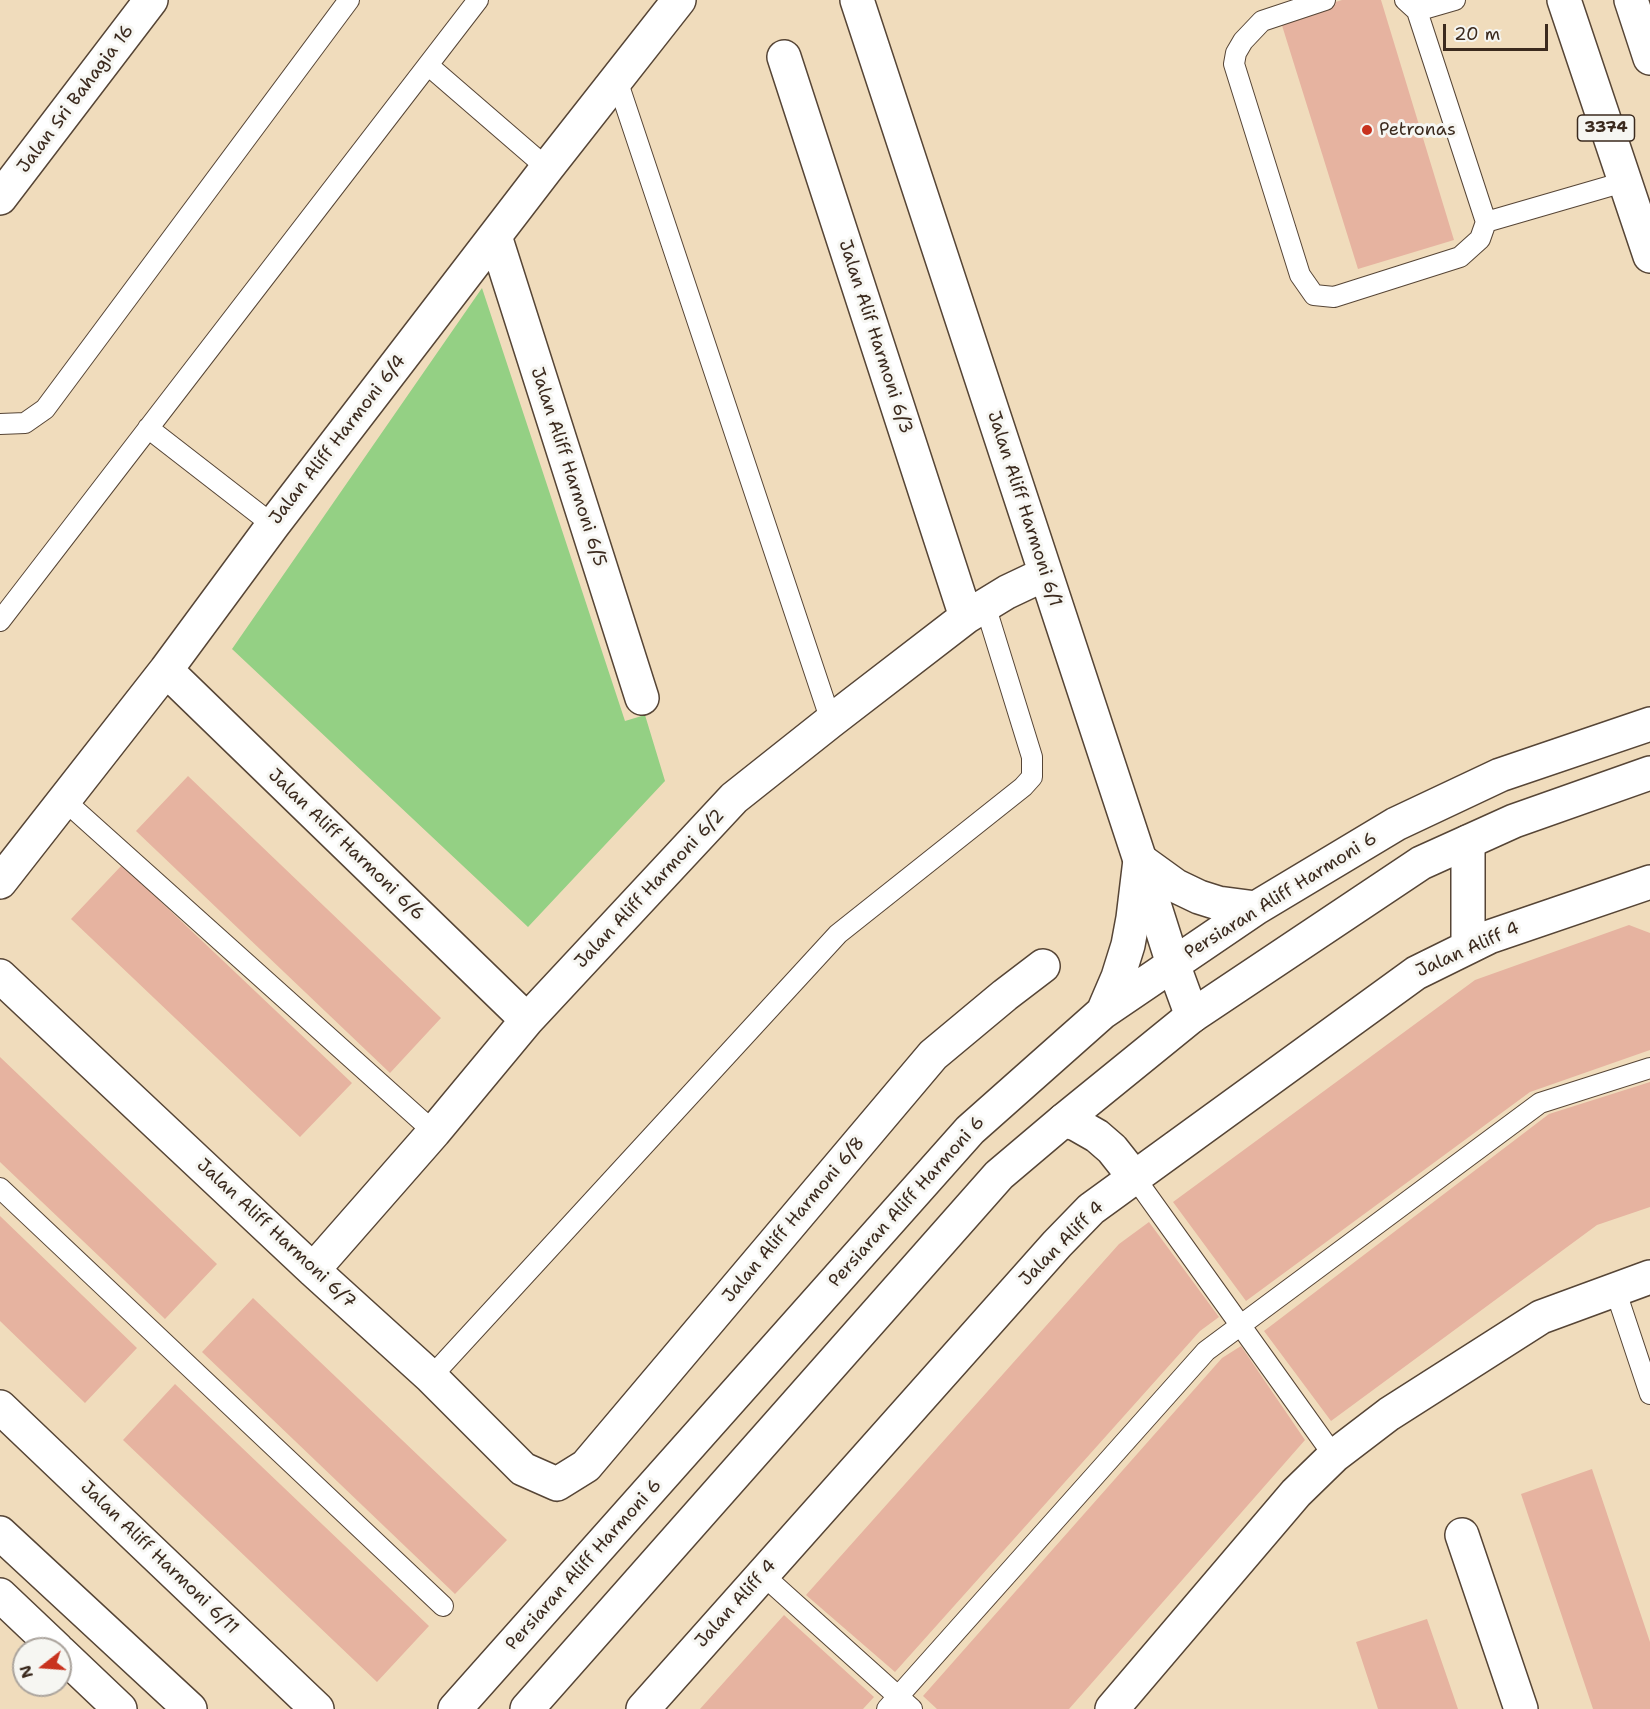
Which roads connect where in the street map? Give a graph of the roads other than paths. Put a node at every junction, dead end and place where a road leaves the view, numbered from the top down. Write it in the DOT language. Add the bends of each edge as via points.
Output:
graph roads {
  1 [pos="151,0"];
  2 [pos="349,0"];
  3 [pos="478,0"];
  4 [pos="679,0"];
  5 [pos="857,0"];
  6 [pos="1324,0"];
  7 [pos="1455,0"];
  8 [pos="1564,0"];
  9 [pos="1631,0"];
  10 [pos="1411,6"];
  11 [pos="784,57"];
  12 [pos="1650,57"];
  13 [pos="429,66"];
  14 [pos="617,80"];
  15 [pos="547,168"];
  16 [pos="1624,182"];
  17 [pos="0,198"];
  18 [pos="1486,222"];
  19 [pos="495,236"];
  20 [pos="1650,256"];
  21 [pos="0,424"];
  22 [pos="147,428"];
  23 [pos="273,525"];
  24 [pos="1045,574"];
  25 [pos="976,611"];
  26 [pos="0,621"];
  27 [pos="166,670"];
  28 [pos="642,698"];
  29 [pos="831,721"];
  30 [pos="1650,724"];
  31 [pos="1650,773"];
  32 [pos="64,800"];
  33 [pos="1468,842"];
  34 [pos="1140,860"];
  35 [pos="0,882"];
  36 [pos="1650,882"];
  37 [pos="1256,908"];
  38 [pos="1468,946"];
  39 [pos="1173,964"];
  40 [pos="1043,966"];
  41 [pos="0,976"];
  42 [pos="1103,1012"];
  43 [pos="1192,1017"];
  44 [pos="527,1020"];
  45 [pos="1650,1068"];
  46 [pos="1064,1120"];
  47 [pos="434,1132"];
  48 [pos="1136,1178"];
  49 [pos="0,1188"];
  50 [pos="313,1270"];
  51 [pos="1650,1277"];
  52 [pos="1615,1289"];
  53 [pos="1241,1325"];
  54 [pos="431,1377"];
  55 [pos="1650,1394"];
  56 [pos="0,1407"];
  57 [pos="1334,1456"];
  58 [pos="557,1484"];
  59 [pos="0,1533"];
  60 [pos="1462,1535"];
  61 [pos="763,1575"];
  62 [pos="0,1596"];
  63 [pos="443,1606"];
  64 [pos="43,1637"];
  65 [pos="72,1664"];
  66 [pos="899,1705"];
  67 [pos="120,1709"];
  68 [pos="190,1709"];
  69 [pos="317,1709"];
  70 [pos="455,1709"];
  71 [pos="527,1709"];
  72 [pos="643,1709"];
  73 [pos="1112,1709"];
  74 [pos="1521,1709"];
  1 -- 17 [label="street, Jalan Sri Bahagia 16"];
  2 -- 21 [label="lane" via="45,409 25,423"];
  3 -- 13 [label="lane"];
  4 -- 14 [label="street, Jalan Aliff Harmoni 6/4"];
  5 -- 24 [label="street, Jalan Aliff Harmoni 6/1"];
  6 -- 18 [label="lane" via="1262,21 1243,41 1234,64 1300,275 1314,295 1334,297 1460,257 1479,239"];
  7 -- 10 [label="lane"];
  8 -- 16 [label="street, 3374"];
  9 -- 12 [label="street"];
  10 -- 18 [label="lane"];
  11 -- 25 [label="street, Jalan Alif Harmoni 6/3"];
  13 -- 15 [label="lane"];
  13 -- 22 [label="lane"];
  14 -- 15 [label="street, Jalan Aliff Harmoni 6/4"];
  14 -- 29 [label="lane"];
  15 -- 19 [label="street, Jalan Aliff Harmoni 6/4"];
  16 -- 18 [label="lane"];
  16 -- 20 [label="street, 3374"];
  19 -- 23 [label="street, Jalan Aliff Harmoni 6/4"];
  19 -- 28 [label="street, Jalan Aliff Harmoni 6/5"];
  22 -- 23 [label="lane"];
  22 -- 26 [label="lane"];
  23 -- 27 [label="street, Jalan Aliff Harmoni 6/4"];
  24 -- 25 [label="street, Jalan Aliff Harmoni 6/2"];
  24 -- 34 [label="street, Jalan Aliff Harmoni 6/1"];
  25 -- 29 [label="street, Jalan Aliff Harmoni 6/2"];
  25 -- 54 [label="lane" via="1032,757 1032,777 838,934"];
  27 -- 32 [label="street, Jalan Aliff Harmoni 6/4"];
  27 -- 44 [label="street, Jalan Aliff Harmoni 6/6"];
  29 -- 44 [label="street, Jalan Aliff Harmoni 6/2" via="734,798"];
  30 -- 37 [label="street, Persiaran Aliff Harmoni 6" via="1500,775 1396,824"];
  31 -- 33 [label="street" via="1514,821"];
  32 -- 35 [label="street, Jalan Aliff Harmoni 6/4"];
  32 -- 47 [label="lane"];
  33 -- 38 [label="street"];
  33 -- 43 [label="street" via="1421,863"];
  34 -- 37 [label="street" via="1199,897"];
  34 -- 39 [label="street, Jalan Aliff Harmoni 6/1"];
  34 -- 42 [label="street" via="1128,945"];
  36 -- 38 [label="street, Jalan Aliff 4"];
  37 -- 39 [label="street, Persiaran Aliff Harmoni 6"];
  38 -- 48 [label="street, Jalan Aliff 4" via="1416,972"];
  39 -- 42 [label="street, Persiaran Aliff Harmoni 6"];
  39 -- 43 [label="street, Jalan Aliff Harmoni 6/1"];
  40 -- 58 [label="street, Jalan Aliff Harmoni 6/8" via="933,1055 586,1466"];
  41 -- 50 [label="street, Jalan Aliff Harmoni 6/7"];
  42 -- 70 [label="street, Persiaran Aliff Harmoni 6" via="970,1130"];
  43 -- 46 [label="street"];
  44 -- 47 [label="street, Jalan Aliff Harmoni 6/2"];
  45 -- 53 [label="lane" via="1540,1103"];
  46 -- 48 [label="street" via="1096,1136"];
  46 -- 71 [label="street" via="999,1175"];
  47 -- 50 [label="street, Jalan Aliff Harmoni 6/2"];
  48 -- 53 [label="lane"];
  48 -- 61 [label="street, Jalan Aliff 4" via="1091,1209 1057,1244"];
  49 -- 63 [label="lane"];
  50 -- 54 [label="street, Jalan Aliff Harmoni 6/7"];
  51 -- 52 [label="street"];
  52 -- 55 [label="lane"];
  52 -- 57 [label="street" via="1541,1317 1389,1414"];
  53 -- 57 [label="lane"];
  53 -- 66 [label="lane" via="1206,1351"];
  54 -- 58 [label="street, Jalan Aliff Harmoni 6/7" via="523,1469"];
  56 -- 69 [label="street, Jalan Aliff Harmoni 6/11"];
  57 -- 73 [label="street" via="1296,1493"];
  59 -- 68 [label="street"];
  60 -- 74 [label="street"];
  61 -- 66 [label="lane"];
  61 -- 72 [label="street, Jalan Aliff 4"];
  62 -- 64 [label="street"];
  65 -- 67 [label="street"];
}
